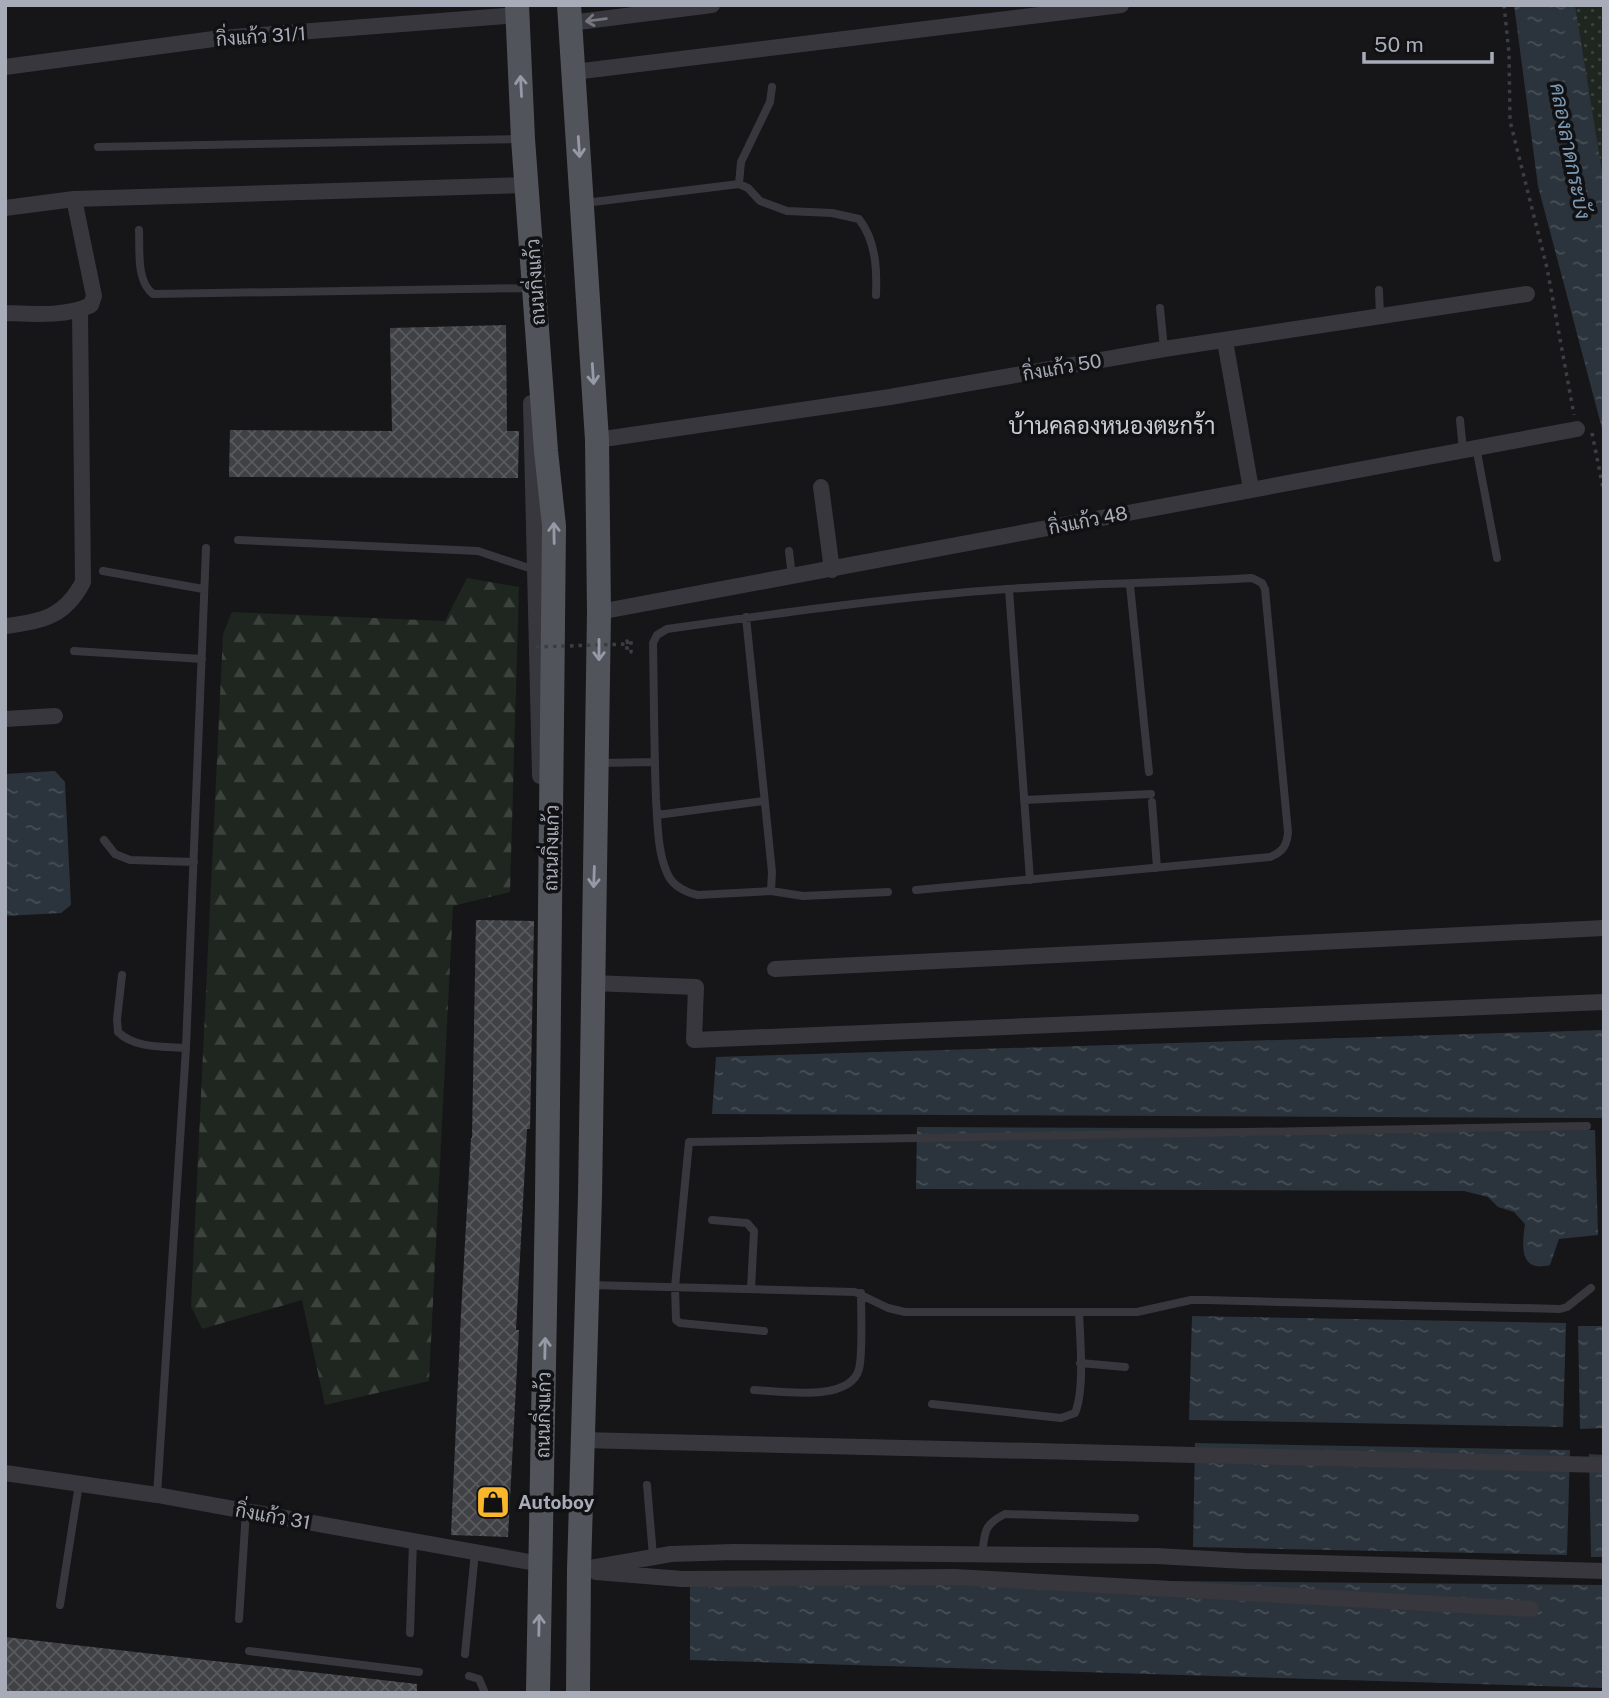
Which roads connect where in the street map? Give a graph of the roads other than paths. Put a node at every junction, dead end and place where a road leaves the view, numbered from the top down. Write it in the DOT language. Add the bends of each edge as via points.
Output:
graph roads {
  1 [pos="712,5"];
  2 [pos="1121,5"];
  3 [pos="518,10"];
  4 [pos="570,14"];
  5 [pos="5,66"];
  6 [pos="574,72"];
  7 [pos="772,87"];
  8 [pos="523,139"];
  9 [pos="98,147"];
  10 [pos="738,184"];
  11 [pos="528,185"];
  12 [pos="74,199"];
  13 [pos="582,203"];
  14 [pos="5,208"];
  15 [pos="138,230"];
  16 [pos="532,289"];
  17 [pos="1379,290"];
  18 [pos="1527,294"];
  19 [pos="876,295"];
  20 [pos="1160,308"];
  21 [pos="80,310"];
  22 [pos="5,313"];
  23 [pos="1380,317"];
  24 [pos="1225,341"];
  25 [pos="1164,349"];
  26 [pos="1460,420"];
  27 [pos="1577,429"];
  28 [pos="597,440"];
  29 [pos="1470,449"];
  30 [pos="821,487"];
  31 [pos="1251,489"];
  32 [pos="238,540"];
  33 [pos="206,548"];
  34 [pos="789,551"];
  35 [pos="1497,558"];
  36 [pos="832,570"];
  37 [pos="103,571"];
  38 [pos="545,574"];
  39 [pos="792,577"];
  40 [pos="1130,584"];
  41 [pos="202,589"];
  42 [pos="1009,589"];
  43 [pos="599,612"];
  44 [pos="746,617"];
  45 [pos="5,625"];
  46 [pos="74,651"];
  47 [pos="202,659"];
  48 [pos="55,716"];
  49 [pos="5,719"];
  50 [pos="654,762"];
  51 [pos="598,763"];
  52 [pos="1149,772"];
  53 [pos="1024,800"];
  54 [pos="764,801"];
  55 [pos="657,815"];
  56 [pos="104,840"];
  57 [pos="194,862"];
  58 [pos="1157,868"];
  59 [pos="1030,880"];
  60 [pos="916,890"];
  61 [pos="771,891"];
  62 [pos="888,892"];
  63 [pos="1604,928"];
  64 [pos="775,969"];
  65 [pos="122,975"];
  66 [pos="592,983"];
  67 [pos="1604,1002"];
  68 [pos="186,1048"];
  69 [pos="1587,1126"];
  70 [pos="712,1220"];
  71 [pos="586,1285"];
  72 [pos="676,1287"];
  73 [pos="1591,1288"];
  74 [pos="751,1289"];
  75 [pos="861,1293"];
  76 [pos="1079,1312"];
  77 [pos="764,1331"];
  78 [pos="1080,1363"];
  79 [pos="1125,1367"];
  80 [pos="754,1390"];
  81 [pos="932,1404"];
  82 [pos="582,1440"];
  83 [pos="1604,1465"];
  84 [pos="5,1473"];
  85 [pos="79,1484"];
  86 [pos="647,1485"];
  87 [pos="158,1495"];
  88 [pos="246,1511"];
  89 [pos="1135,1518"];
  90 [pos="413,1541"];
  91 [pos="475,1552"];
  92 [pos="982,1555"];
  93 [pos="653,1556"];
  94 [pos="541,1564"];
  95 [pos="574,1569"];
  96 [pos="1604,1571"];
  97 [pos="60,1605"];
  98 [pos="1531,1609"];
  99 [pos="239,1619"];
  100 [pos="410,1633"];
  101 [pos="249,1651"];
  102 [pos="465,1654"];
  103 [pos="419,1672"];
  104 [pos="469,1676"];
  105 [pos="485,1693"];
  106 [pos="538,1693"];
  107 [pos="578,1693"];
  1 -- 4 [label="street, one-way"];
  2 -- 6 [label="street"];
  3 -- 5 [label="street, กิ่งแก้ว 31/1" via="221,38"];
  8 -- 3 [label="main road, ถนนกิ่งแก้ว, one-way"];
  4 -- 6 [label="main road, ถนนกิ่งแก้ว"];
  6 -- 13 [label="main road, ถนนกิ่งแก้ว, one-way"];
  7 -- 10 [label="lane" via="770,102 741,162"];
  8 -- 9 [label="lane"];
  8 -- 11 [label="main road, ถนนกิ่งแก้ว"];
  10 -- 13 [label="lane"];
  10 -- 19 [label="lane" via="760,201 787,211 859,219 871,240"];
  11 -- 12 [label="street"];
  11 -- 16 [label="main road, ถนนกิ่งแก้ว"];
  12 -- 14 [label="street"];
  12 -- 21 [label="street" via="94,296 91,305"];
  13 -- 28 [label="main road, ถนนกิ่งแก้ว, one-way"];
  15 -- 16 [label="lane" via="142,277 153,294"];
  16 -- 38 [label="main road, ถนนกิ่งแก้ว" via="554,526"];
  17 -- 23 [label="lane"];
  18 -- 23 [label="street, กิ่งแก้ว 50"];
  20 -- 25 [label="lane"];
  21 -- 22 [label="street"];
  21 -- 45 [label="street" via="83,582 74,598 55,614 38,622"];
  23 -- 24 [label="street, กิ่งแก้ว 50"];
  24 -- 25 [label="street, กิ่งแก้ว 50"];
  24 -- 31 [label="street"];
  25 -- 28 [label="street, กิ่งแก้ว 50" via="890,397"];
  26 -- 29 [label="lane"];
  27 -- 29 [label="street, กิ่งแก้ว 48"];
  28 -- 43 [label="main road, ถนนกิ่งแก้ว"];
  29 -- 31 [label="street, กิ่งแก้ว 48"];
  29 -- 35 [label="lane"];
  30 -- 36 [label="street"];
  31 -- 36 [label="street, กิ่งแก้ว 48"];
  32 -- 38 [label="lane" via="478,551"];
  33 -- 41 [label="lane"];
  34 -- 39 [label="lane"];
  36 -- 39 [label="street, กิ่งแก้ว 48"];
  37 -- 41 [label="lane"];
  94 -- 38 [label="main road, ถนนกิ่งแก้ว, one-way" via="548,1162"];
  39 -- 43 [label="street, กิ่งแก้ว 48"];
  40 -- 42 [label="lane"];
  40 -- 52 [label="lane"];
  40 -- 58 [label="lane" via="1252,578 1262,583 1288,832 1285,847 1270,857"];
  41 -- 47 [label="lane"];
  42 -- 44 [label="lane"];
  42 -- 53 [label="lane"];
  43 -- 51 [label="main road, ถนนกิ่งแก้ว, one-way"];
  44 -- 50 [label="lane" via="667,629 657,635 653,643"];
  44 -- 54 [label="lane"];
  46 -- 47 [label="lane"];
  47 -- 57 [label="lane"];
  48 -- 49 [label="street"];
  50 -- 51 [label="lane"];
  50 -- 55 [label="lane"];
  51 -- 66 [label="main road, ถนนกิ่งแก้ว, one-way"];
  53 -- 58 [label="lane" via="1152,798"];
  53 -- 59 [label="lane"];
  54 -- 55 [label="lane"];
  54 -- 61 [label="lane"];
  55 -- 61 [label="lane" via="662,857 671,881 689,894"];
  56 -- 57 [label="lane" via="115,855 130,860"];
  57 -- 68 [label="lane"];
  58 -- 59 [label="lane"];
  59 -- 60 [label="lane"];
  61 -- 62 [label="lane" via="803,896"];
  63 -- 64 [label="street"];
  65 -- 68 [label="lane" via="118,1032 127,1041"];
  66 -- 67 [label="street" via="696,987 694,1040"];
  66 -- 71 [label="main road, ถนนกิ่งแก้ว"];
  68 -- 87 [label="lane"];
  69 -- 72 [label="lane" via="690,1142"];
  70 -- 74 [label="lane" via="747,1223 754,1230"];
  71 -- 72 [label="lane"];
  71 -- 82 [label="main road, ถนนกิ่งแก้ว"];
  72 -- 74 [label="lane"];
  72 -- 77 [label="lane" via="675,1317 680,1323"];
  73 -- 76 [label="lane" via="1560,1310 1191,1300 1149,1311"];
  74 -- 75 [label="lane"];
  75 -- 76 [label="lane" via="905,1312"];
  75 -- 80 [label="lane" via="859,1369 847,1386 824,1393"];
  76 -- 78 [label="lane"];
  78 -- 79 [label="lane"];
  78 -- 81 [label="lane" via="1078,1405 1070,1416"];
  82 -- 83 [label="street"];
  82 -- 95 [label="main road, ถนนกิ่งแก้ว"];
  84 -- 85 [label="street, กิ่งแก้ว 31"];
  85 -- 87 [label="street, กิ่งแก้ว 31"];
  85 -- 97 [label="lane"];
  86 -- 93 [label="lane"];
  87 -- 88 [label="street, กิ่งแก้ว 31"];
  88 -- 90 [label="street, กิ่งแก้ว 31"];
  88 -- 99 [label="lane"];
  89 -- 92 [label="lane" via="1006,1514 992,1520 986,1529"];
  90 -- 91 [label="street, กิ่งแก้ว 31"];
  90 -- 100 [label="lane"];
  91 -- 94 [label="street, กิ่งแก้ว 31"];
  91 -- 102 [label="lane"];
  92 -- 93 [label="street" via="733,1552"];
  92 -- 96 [label="street" via="1157,1556"];
  93 -- 95 [label="street"];
  106 -- 94 [label="main road, ถนนกิ่งแก้ว, one-way"];
  95 -- 98 [label="street" via="682,1579 955,1577"];
  95 -- 107 [label="main road, ถนนกิ่งแก้ว"];
  101 -- 103 [label="lane"];
  104 -- 105 [label="lane" via="479,1679"];
}
